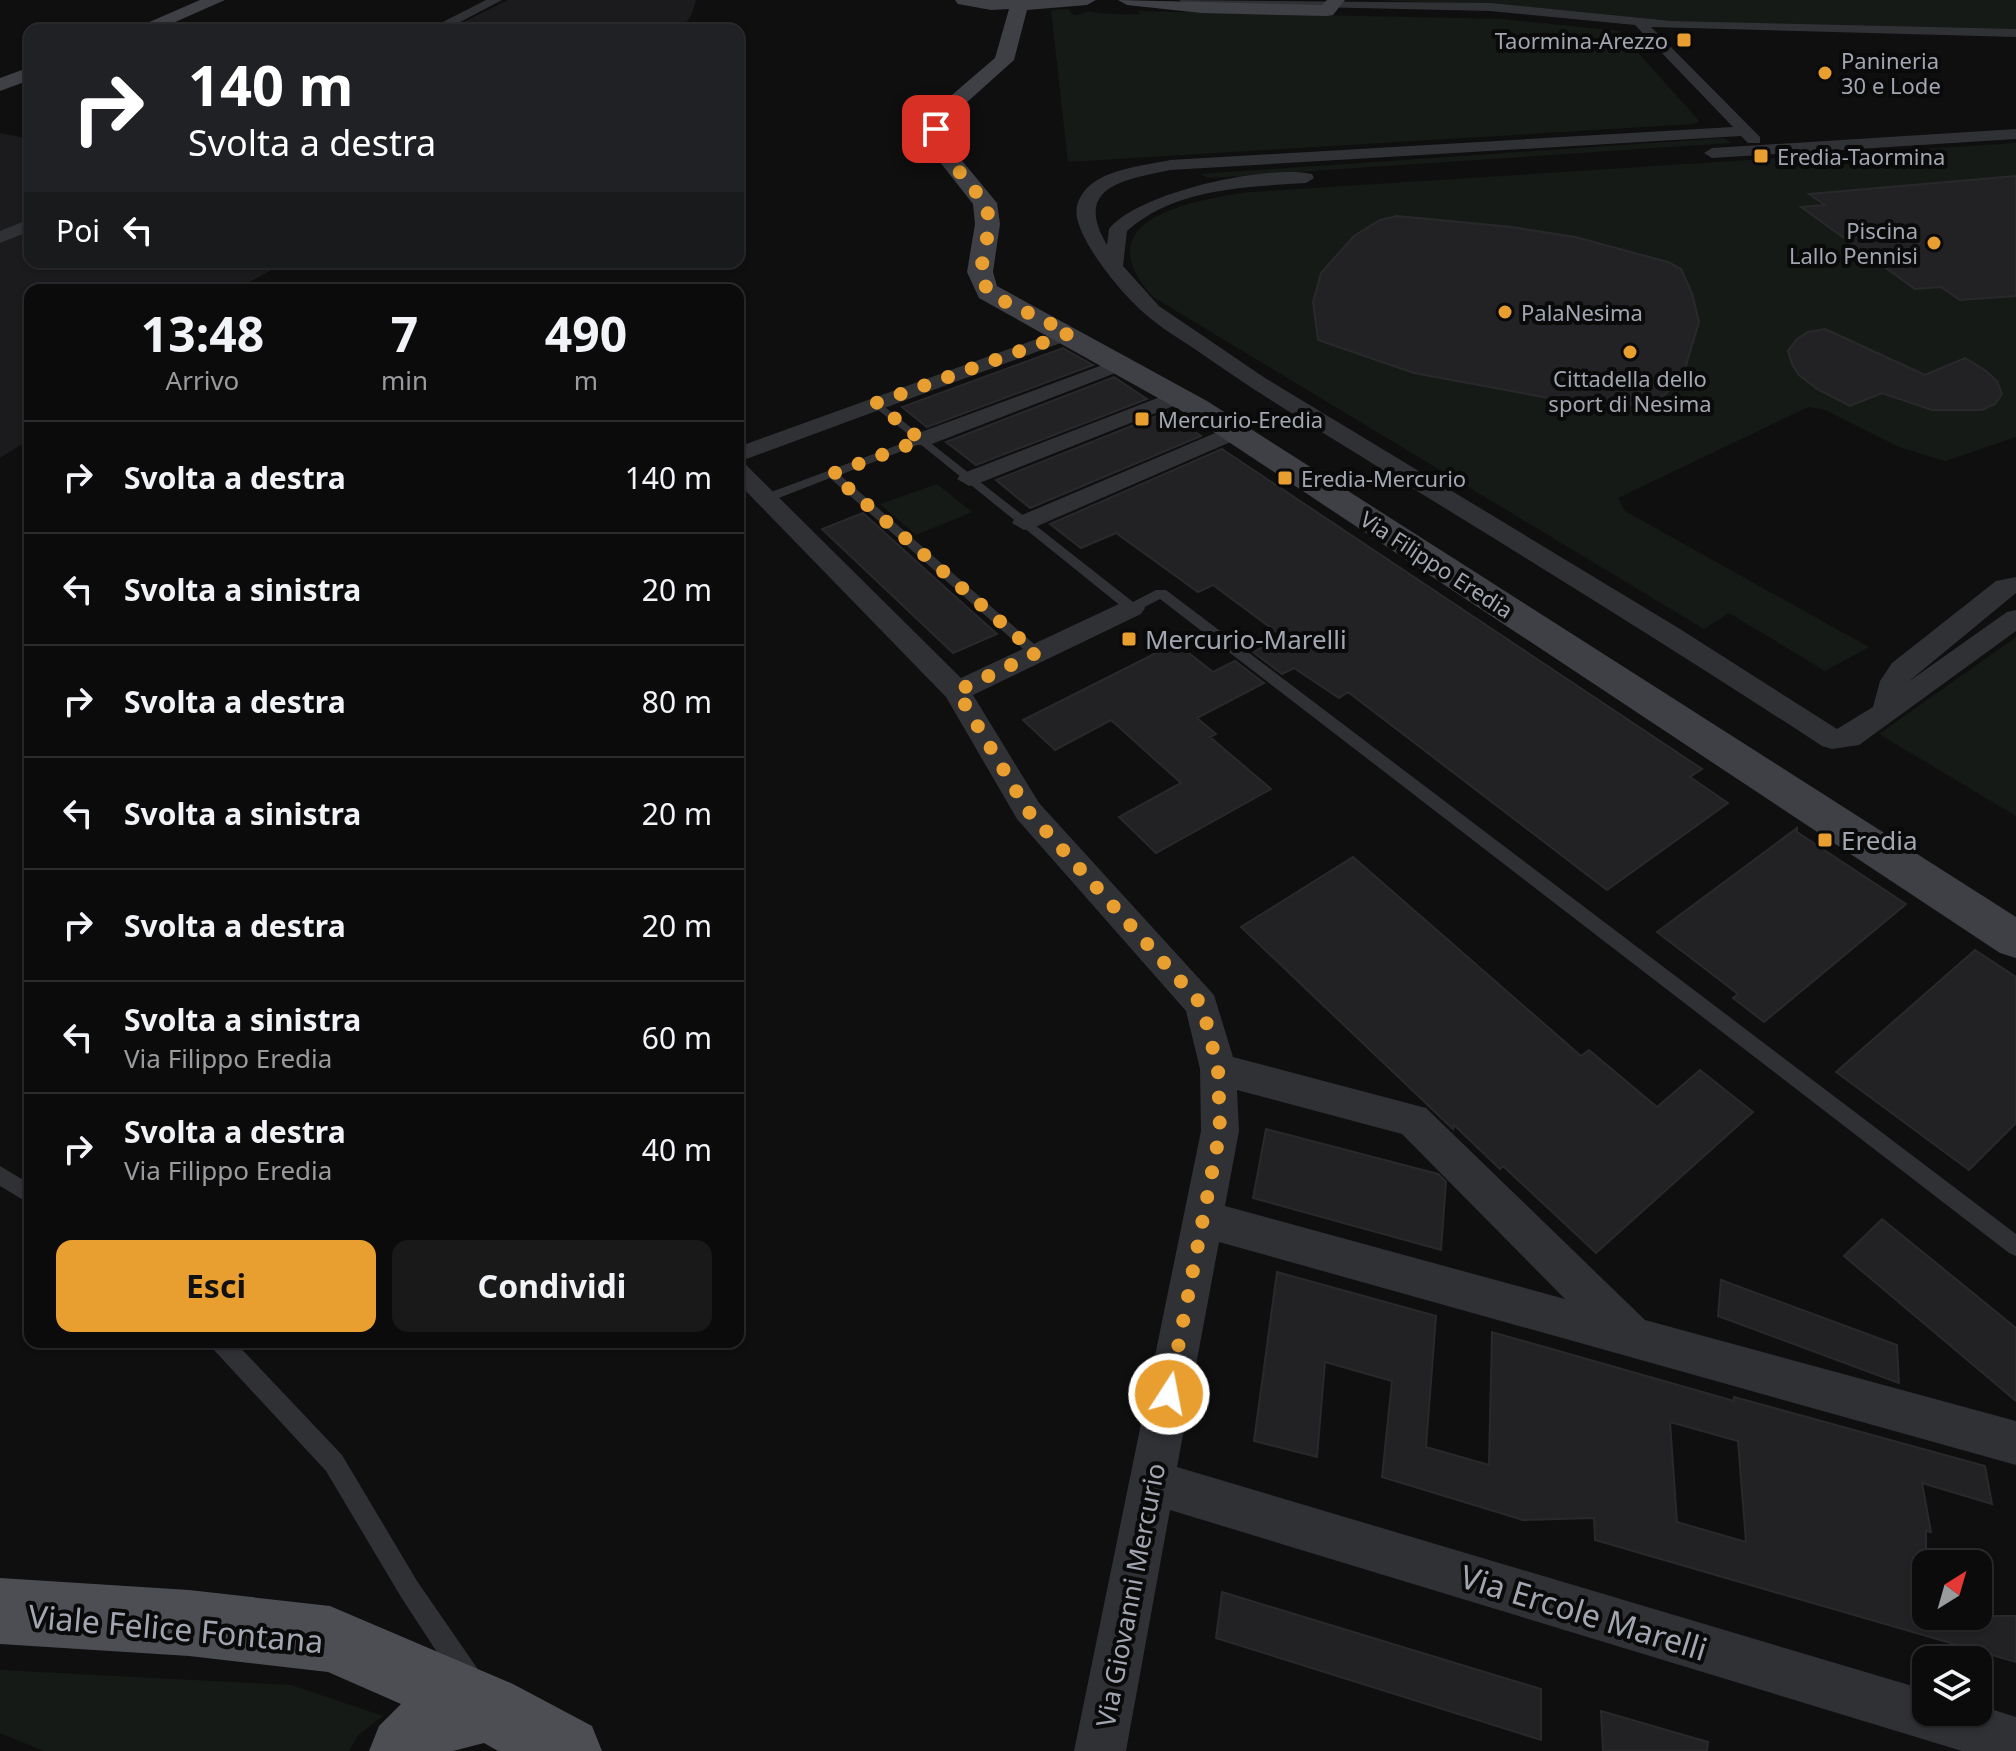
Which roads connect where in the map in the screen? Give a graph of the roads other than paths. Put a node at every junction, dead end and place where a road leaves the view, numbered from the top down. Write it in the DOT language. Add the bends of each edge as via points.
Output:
graph roads {
  1 [pos="216,0"];
  2 [pos="496,0"];
  3 [pos="1087,0"];
  4 [pos="1127,0"];
  5 [pos="1185,0"];
  6 [pos="965,2"];
  7 [pos="1026,3"];
  8 [pos="1332,5"];
  9 [pos="155,24"];
  10 [pos="446,24"];
  11 [pos="1643,26"];
  12 [pos="2016,33"];
  13 [pos="1010,35"];
  14 [pos="24,75"];
  15 [pos="0,85"];
  16 [pos="1744,131"];
  17 [pos="2016,134"];
  18 [pos="1764,149"];
  19 [pos="1687,154"];
  20 [pos="1255,162"];
  21 [pos="1320,177"];
  22 [pos="1290,179"];
  23 [pos="24,227"];
  24 [pos="0,238"];
  25 [pos="1114,266"];
  26 [pos="1070,333"];
  27 [pos="1124,363"];
  28 [pos="1178,396"];
  29 [pos="876,403"];
  30 [pos="1234,432"];
  31 [pos="921,440"];
  32 [pos="744,453"];
  33 [pos="832,474"];
  34 [pos="744,476"];
  35 [pos="969,479"];
  36 [pos="767,498"];
  37 [pos="1024,523"];
  38 [pos="2016,585"];
  39 [pos="1132,608"];
  40 [pos="2016,618"];
  41 [pos="1036,653"];
  42 [pos="957,691"];
  43 [pos="1885,713"];
  44 [pos="2016,940"];
  45 [pos="1218,1069"];
  46 [pos="0,1175"];
  47 [pos="24,1191"];
  48 [pos="1203,1219"];
  49 [pos="2016,1246"];
  50 [pos="1630,1334"];
  51 [pos="226,1348"];
  52 [pos="2016,1443"];
  53 [pos="1152,1482"];
  54 [pos="0,1611"];
  55 [pos="489,1708"];
  56 [pos="2016,1742"];
  57 [pos="404,1751"];
  58 [pos="567,1751"];
  59 [pos="1100,1751"];
  1 -- 9 [label="main road"];
  2 -- 10 [label="street"];
  3 -- 7 [label="main road"];
  4 -- 8 [label="main road" via="1201,8"];
  5 -- 8 [label="street"];
  6 -- 7 [label="main road"];
  6 -- 13 [label="main road" via="1002,18"];
  7 -- 13 [label="main road" via="1019,7"];
  8 -- 11 [label="street"];
  11 -- 12 [label="street"];
  11 -- 16 [label="street"];
  13 -- 26 [label="main road, Via Filippo Eredia" via="1004,60 939,120 937,141 988,212 981,271 986,289"];
  14 -- 15 [label="main road"];
  16 -- 18 [label="street"];
  16 -- 20 [label="street"];
  17 -- 18 [label="street"];
  18 -- 19 [label="street"];
  20 -- 22 [label="street" via="1192,173 1207,181"];
  20 -- 25 [label="street" via="1170,165 1102,183 1089,198 1086,216 1096,243"];
  21 -- 22 [label="street"];
  22 -- 25 [label="street" via="1203,190 1153,203 1118,229"];
  23 -- 24 [label="street"];
  25 -- 43 [label="street" via="1152,310 1257,383 1671,635 1823,734 1849,738"];
  26 -- 27 [label="main road, Via Filippo Eredia"];
  26 -- 29 [label="street"];
  27 -- 28 [label="main road, Via Filippo Eredia"];
  27 -- 31 [label="street"];
  28 -- 30 [label="main road, Via Filippo Eredia"];
  28 -- 35 [label="street"];
  29 -- 31 [label="lane"];
  29 -- 32 [label="street"];
  30 -- 37 [label="street"];
  30 -- 44 [label="main road, Via Filippo Eredia"];
  31 -- 33 [label="lane"];
  31 -- 35 [label="lane"];
  33 -- 36 [label="lane"];
  33 -- 41 [label="lane"];
  34 -- 36 [label="street, Via Giovanni Mercurio"];
  35 -- 37 [label="lane"];
  36 -- 42 [label="street, Via Giovanni Mercurio"];
  37 -- 39 [label="lane"];
  38 -- 43 [label="street" via="2005,587 1902,669"];
  39 -- 41 [label="street"];
  39 -- 49 [label="lane" via="1161,593"];
  40 -- 43 [label="street"];
  41 -- 42 [label="street"];
  42 -- 45 [label="street, Via Giovanni Mercurio" via="1028,811 1202,1005"];
  45 -- 48 [label="street, Via Giovanni Mercurio" via="1220,1131"];
  45 -- 50 [label="street" via="1413,1120"];
  46 -- 47 [label="lane"];
  48 -- 50 [label="street"];
  48 -- 53 [label="street, Via Giovanni Mercurio"];
  50 -- 52 [label="street"];
  51 -- 55 [label="lane" via="334,1463"];
  53 -- 56 [label="street, Via Ercole Marelli"];
  53 -- 59 [label="street, Via Giovanni Mercurio"];
  54 -- 55 [label="main road, Viale Felice Fontana" via="189,1623 330,1639"];
  55 -- 57 [label="main road" via="448,1715 412,1737"];
  55 -- 58 [label="main road, Viale Felice Fontana"];
}
